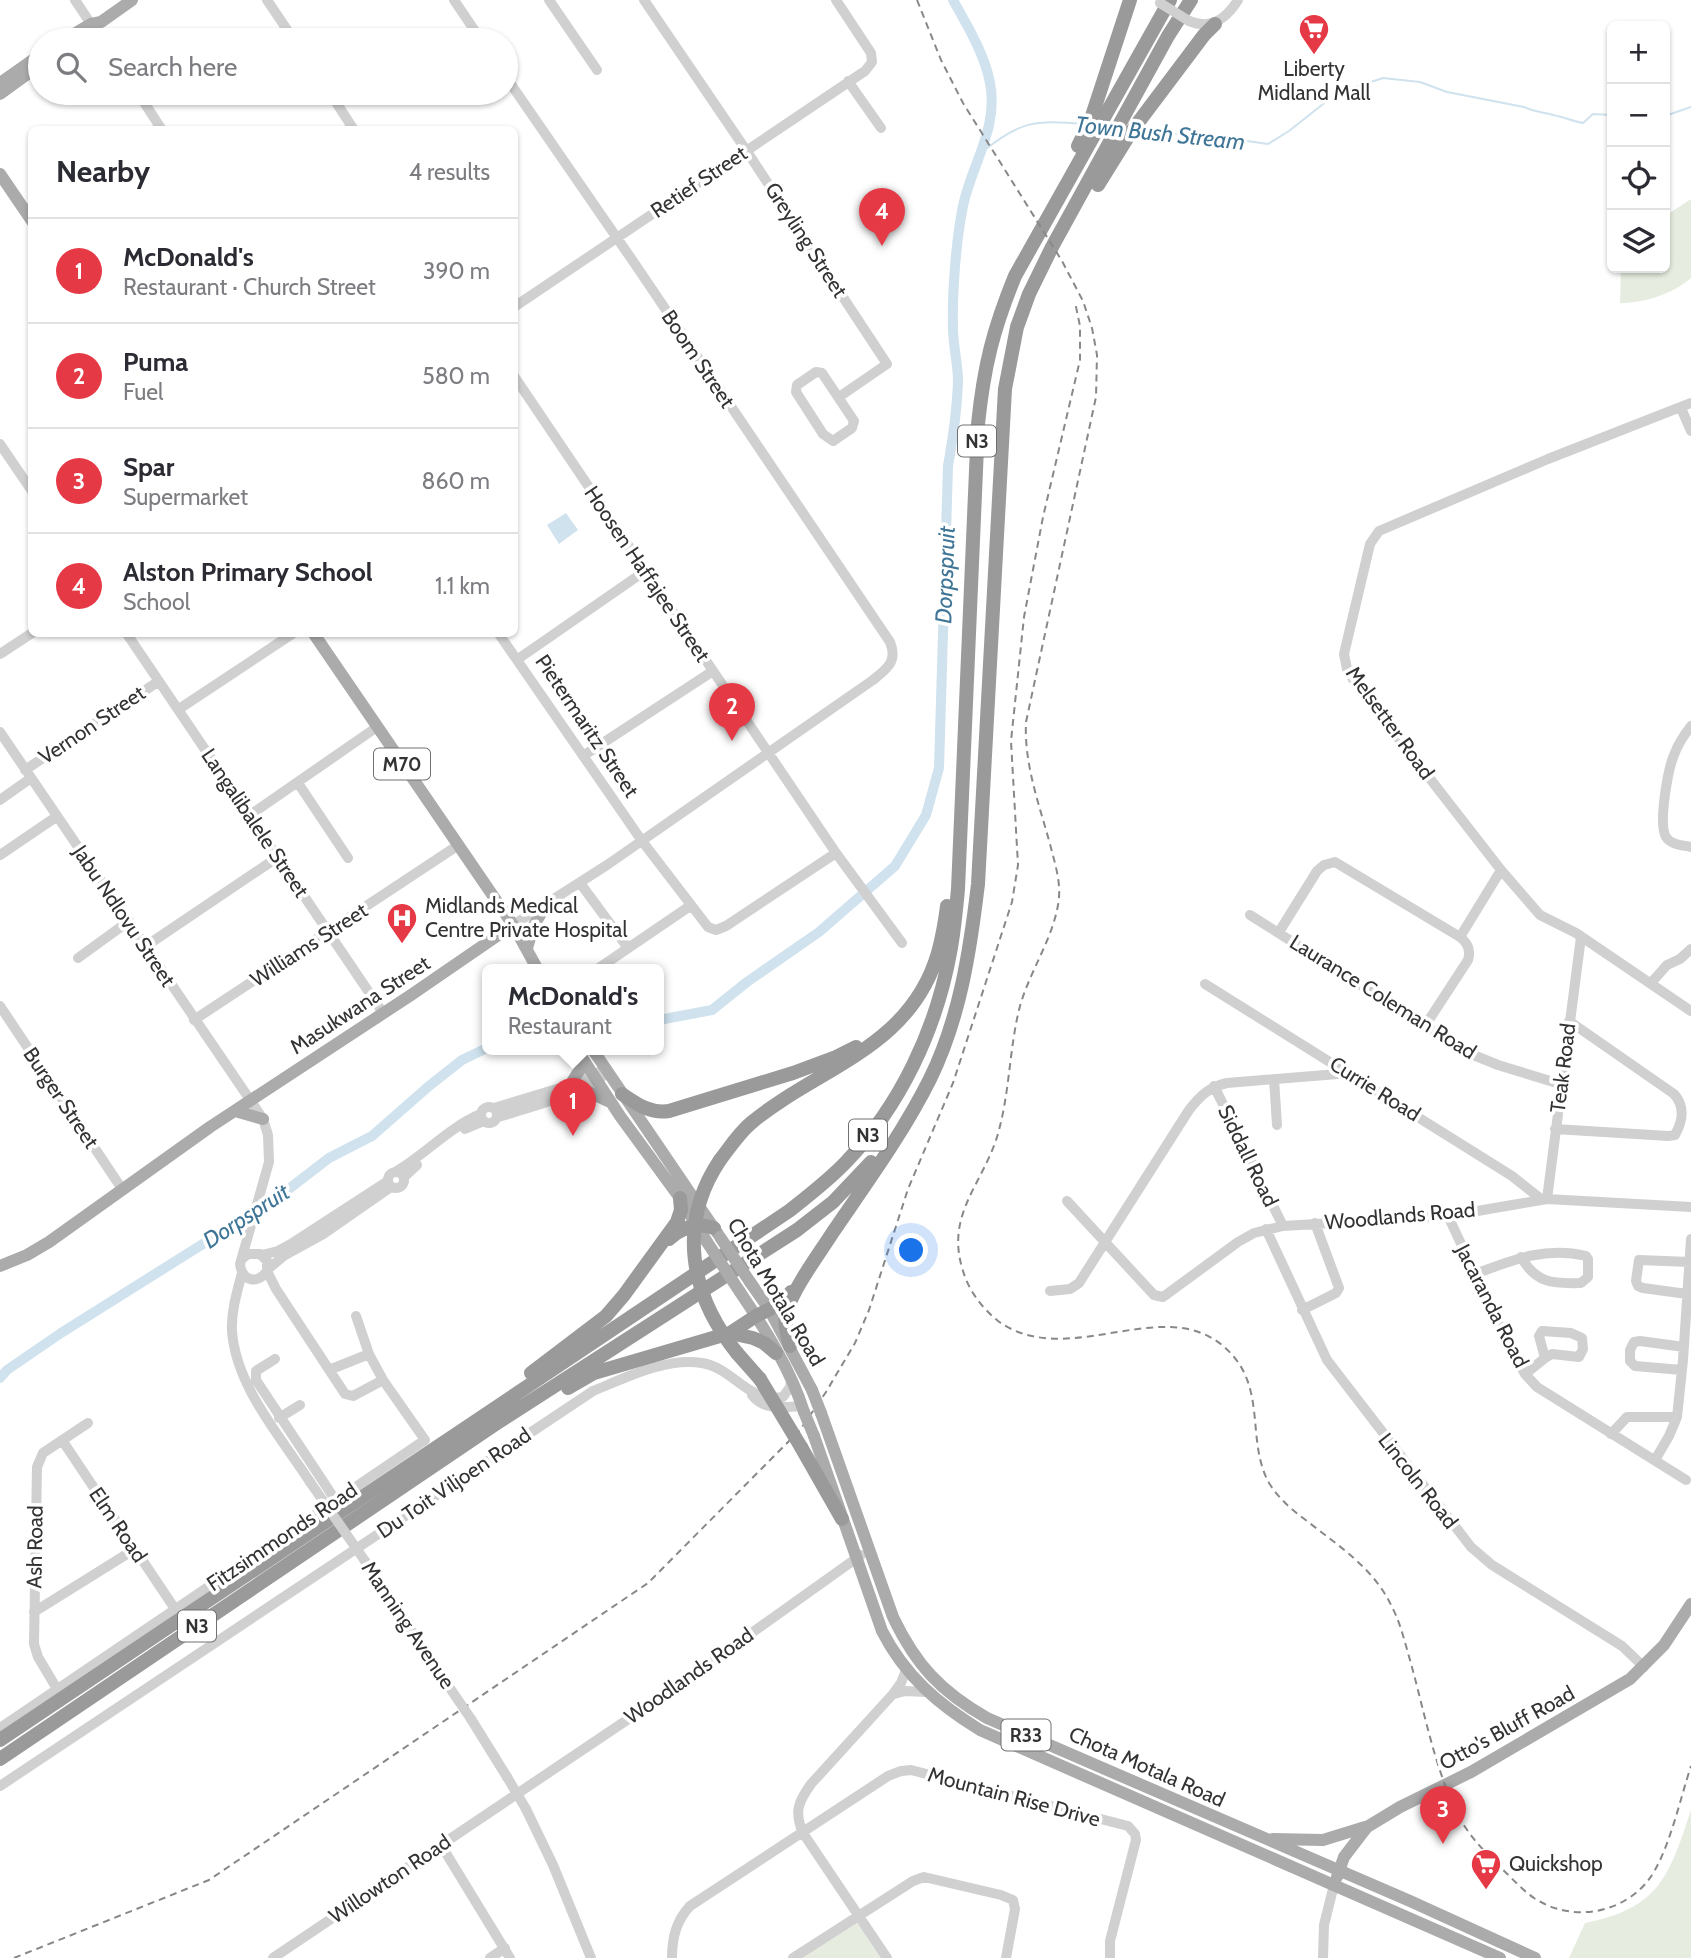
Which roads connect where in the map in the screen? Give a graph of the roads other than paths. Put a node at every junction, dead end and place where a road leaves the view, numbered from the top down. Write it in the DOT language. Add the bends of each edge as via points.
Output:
graph roads {
  1 [pos="75,0"];
  2 [pos="132,0"];
  3 [pos="267,0"];
  4 [pos="454,0"];
  5 [pos="550,0"];
  6 [pos="644,0"];
  7 [pos="836,0"];
  8 [pos="1130,0"];
  9 [pos="1191,0"];
  10 [pos="1238,0"];
  11 [pos="1162,1"];
  12 [pos="1215,23"];
  13 [pos="96,28"];
  14 [pos="98,28"];
  15 [pos="287,28"];
  16 [pos="473,28"];
  17 [pos="28,63"];
  18 [pos="597,70"];
  19 [pos="28,74"];
  20 [pos="848,81"];
  21 [pos="0,83"];
  22 [pos="0,94"];
  23 [pos="518,94"];
  24 [pos="146,105"];
  25 [pos="338,105"];
  26 [pos="1094,125"];
  27 [pos="159,126"];
  28 [pos="351,126"];
  29 [pos="881,128"];
  30 [pos="1126,129"];
  31 [pos="746,150"];
  32 [pos="0,165"];
  33 [pos="0,174"];
  34 [pos="28,205"];
  35 [pos="28,215"];
  36 [pos="618,238"];
  37 [pos="518,304"];
  38 [pos="518,382"];
  39 [pos="839,397"];
  40 [pos="1686,405"];
  41 [pos="1691,431"];
  42 [pos="0,444"];
  43 [pos="28,485"];
  44 [pos="646,571"];
  45 [pos="28,636"];
  46 [pos="129,637"];
  47 [pos="287,637"];
  48 [pos="316,637"];
  49 [pos="501,637"];
  50 [pos="890,642"];
  51 [pos="0,654"];
  52 [pos="968,654"];
  53 [pos="518,659"];
  54 [pos="713,671"];
  55 [pos="159,681"];
  56 [pos="179,709"];
  57 [pos="1691,726"];
  58 [pos="377,727"];
  59 [pos="0,732"];
  60 [pos="769,754"];
  61 [pos="583,756"];
  62 [pos="28,774"];
  63 [pos="298,783"];
  64 [pos="0,800"];
  65 [pos="250,816"];
  66 [pos="56,817"];
  67 [pos="642,841"];
  68 [pos="457,846"];
  69 [pos="1691,847"];
  70 [pos="836,853"];
  71 [pos="0,855"];
  72 [pos="278,857"];
  73 [pos="348,858"];
  74 [pos="1501,870"];
  75 [pos="580,883"];
  76 [pos="548,902"];
  77 [pos="690,906"];
  78 [pos="1250,915"];
  79 [pos="945,918"];
  80 [pos="129,921"];
  81 [pos="513,925"];
  82 [pos="1279,932"];
  83 [pos="328,933"];
  84 [pos="1460,937"];
  85 [pos="1581,937"];
  86 [pos="902,943"];
  87 [pos="146,946"];
  88 [pos="527,948"];
  89 [pos="628,948"];
  90 [pos="1691,949"];
  91 [pos="78,958"];
  92 [pos="536,964"];
  93 [pos="605,964"];
  94 [pos="1651,983"];
  95 [pos="1205,984"];
  96 [pos="1690,1009"];
  97 [pos="1,1011"];
  98 [pos="383,1013"];
  99 [pos="194,1020"];
  100 [pos="1569,1021"];
  101 [pos="1425,1026"];
  102 [pos="950,1029"];
  103 [pos="580,1055"];
  104 [pos="581,1055"];
  105 [pos="595,1055"];
  106 [pos="1350,1073"];
  107 [pos="601,1074"];
  108 [pos="1274,1079"];
  109 [pos="1560,1084"];
  110 [pos="1214,1086"];
  111 [pos="573,1088"];
  112 [pos="264,1091"];
  113 [pos="617,1098"];
  114 [pos="250,1100"];
  115 [pos="235,1111"];
  116 [pos="261,1116"];
  117 [pos="1277,1125"];
  118 [pos="1555,1129"];
  119 [pos="390,1184"];
  120 [pos="122,1189"];
  121 [pos="680,1198"];
  122 [pos="1544,1199"];
  123 [pos="1067,1201"];
  124 [pos="1691,1207"];
  125 [pos="1448,1216"];
  126 [pos="1315,1223"];
  127 [pos="695,1225"];
  128 [pos="1283,1226"];
  129 [pos="251,1228"];
  130 [pos="1266,1230"];
  131 [pos="717,1233"];
  132 [pos="1691,1239"];
  133 [pos="1105,1241"];
  134 [pos="658,1249"];
  135 [pos="261,1254"];
  136 [pos="1521,1257"];
  137 [pos="242,1259"];
  138 [pos="1689,1262"];
  139 [pos="0,1266"];
  140 [pos="811,1266"];
  141 [pos="268,1270"];
  142 [pos="242,1273"];
  143 [pos="1475,1274"];
  144 [pos="256,1280"];
  145 [pos="276,1289"];
  146 [pos="1049,1291"];
  147 [pos="1687,1294"];
  148 [pos="237,1296"];
  149 [pos="1302,1310"];
  150 [pos="762,1312"];
  151 [pos="356,1316"];
  152 [pos="730,1333"];
  153 [pos="1684,1347"];
  154 [pos="783,1350"];
  155 [pos="369,1354"];
  156 [pos="1545,1358"];
  157 [pos="275,1359"];
  158 [pos="1685,1363"];
  159 [pos="329,1370"];
  160 [pos="1525,1374"];
  161 [pos="383,1380"];
  162 [pos="791,1381"];
  163 [pos="750,1392"];
  164 [pos="300,1405"];
  165 [pos="803,1409"];
  166 [pos="1676,1417"];
  167 [pos="279,1418"];
  168 [pos="500,1422"];
  169 [pos="88,1423"];
  170 [pos="464,1430"];
  171 [pos="1611,1434"];
  172 [pos="62,1440"];
  173 [pos="1655,1460"];
  174 [pos="1686,1480"];
  175 [pos="336,1501"];
  176 [pos="842,1519"];
  177 [pos="135,1549"];
  178 [pos="869,1550"];
  179 [pos="855,1559"];
  180 [pos="1691,1604"];
  181 [pos="175,1609"];
  182 [pos="34,1612"];
  183 [pos="1644,1667"];
  184 [pos="906,1670"];
  185 [pos="57,1689"];
  186 [pos="926,1692"];
  187 [pos="893,1694"];
  188 [pos="0,1728"];
  189 [pos="0,1740"];
  190 [pos="0,1759"];
  191 [pos="0,1786"];
  192 [pos="507,1800"];
  193 [pos="1369,1826"];
  194 [pos="803,1833"];
  195 [pos="1259,1837"];
  196 [pos="441,1845"];
  197 [pos="1338,1872"];
  198 [pos="1358,1879"];
  199 [pos="1334,1885"];
  200 [pos="860,1916"];
  201 [pos="1460,1941"];
  202 [pos="507,1953"];
  203 [pos="273,1958"];
  204 [pos="490,1958"];
  205 [pos="591,1958"];
  206 [pos="672,1958"];
  207 [pos="793,1958"];
  208 [pos="887,1958"];
  209 [pos="1006,1958"];
  210 [pos="1110,1958"];
  211 [pos="1322,1958"];
  212 [pos="1478,1958"];
  213 [pos="1500,1958"];
  214 [pos="1535,1958"];
  1 -- 13 [label="street"];
  2 -- 14 [label="main road"];
  3 -- 15 [label="street"];
  4 -- 16 [label="street"];
  5 -- 18 [label="street"];
  6 -- 31 [label="street, Greyling Street"];
  7 -- 20 [label="street, Retief Street" via="872,59"];
  8 -- 26 [label="highway"];
  9 -- 30 [label="highway" via="1168,36"];
  10 -- 12 [label="street"];
  11 -- 12 [label="street, bridge" via="1189,21"];
  11 -- 26 [label="highway"];
  12 -- 30 [label="highway"];
  17 -- 21 [label="main road"];
  19 -- 22 [label="main road"];
  20 -- 29 [label="street"];
  20 -- 31 [label="street, Retief Street"];
  23 -- 36 [label="street, Boom Street"];
  24 -- 27 [label="street"];
  25 -- 28 [label="street"];
  26 -- 52 [label="highway, N3" via="1049,205 987,354"];
  30 -- 102 [label="highway, N3" via="1035,293 1005,389 978,884 970,951"];
  31 -- 36 [label="street, Retief Street"];
  31 -- 39 [label="street, Greyling Street" via="887,363"];
  32 -- 34 [label="main road"];
  33 -- 35 [label="main road"];
  36 -- 37 [label="street, Retief Street"];
  36 -- 50 [label="street, Boom Street"];
  38 -- 44 [label="street, Hoosen Haffajee Street"];
  39 -- 39 [label="street" via="820,372 795,389 832,441 853,423"];
  40 -- 41 [label="street"];
  40 -- 74 [label="street, Melsetter Road" via="1390,526 1370,544 1344,653 1347,669"];
  42 -- 43 [label="street"];
  44 -- 53 [label="street"];
  44 -- 54 [label="street, Hoosen Haffajee Street"];
  45 -- 51 [label="street"];
  46 -- 55 [label="street, Langalibalele Street"];
  47 -- 56 [label="street"];
  48 -- 58 [label="main road, M70"];
  49 -- 53 [label="street, Pietermaritz Street"];
  50 -- 60 [label="street, Masukwana Street" via="893,659 887,669"];
  52 -- 79 [label="highway" via="960,691 951,883"];
  52 -- 170 [label="highway, N3" via="951,953 924,1040 896,1095 846,1162 789,1211"];
  53 -- 61 [label="street, Pietermaritz Street"];
  54 -- 60 [label="street, Hoosen Haffajee Street"];
  54 -- 61 [label="street"];
  55 -- 56 [label="street, Langalibalele Street"];
  55 -- 62 [label="street, Vernon Street"];
  56 -- 65 [label="street, Langalibalele Street"];
  57 -- 69 [label="street" via="1669,769 1663,826 1673,843"];
  58 -- 63 [label="street"];
  58 -- 68 [label="main road, M70"];
  59 -- 62 [label="street, Jabu Ndlovu Street"];
  60 -- 67 [label="street, Masukwana Street"];
  60 -- 70 [label="street, Hoosen Haffajee Street"];
  61 -- 67 [label="street, Pietermaritz Street"];
  62 -- 64 [label="street, Vernon Street"];
  62 -- 66 [label="street, Jabu Ndlovu Street"];
  63 -- 65 [label="street"];
  63 -- 73 [label="street"];
  65 -- 72 [label="street, Langalibalele Street"];
  66 -- 71 [label="street"];
  66 -- 80 [label="street, Jabu Ndlovu Street"];
  67 -- 75 [label="street, Masukwana Street"];
  67 -- 77 [label="street, Pietermaritz Street"];
  68 -- 81 [label="main road, M70"];
  68 -- 83 [label="street, Williams Street"];
  70 -- 77 [label="street, Pietermaritz Street" via="716,930"];
  70 -- 86 [label="street, Hoosen Haffajee Street"];
  72 -- 83 [label="street, Langalibalele Street"];
  72 -- 87 [label="street"];
  74 -- 84 [label="street"];
  74 -- 85 [label="street, Melsetter Road" via="1540,915"];
  75 -- 76 [label="street, Masukwana Street"];
  75 -- 89 [label="street"];
  76 -- 81 [label="street, Masukwana Street"];
  76 -- 88 [label="main road"];
  77 -- 89 [label="street"];
  78 -- 82 [label="street, Laurance Coleman Road"];
  79 -- 113 [label="highway" via="910,997 894,1017 852,1050 669,1111 652,1111"];
  79 -- 176 [label="highway, bridge" via="929,976 895,1025 874,1045 739,1134 704,1188 694,1236 706,1307 760,1379"];
  80 -- 87 [label="street, Jabu Ndlovu Street"];
  80 -- 91 [label="street"];
  81 -- 88 [label="main road, M70"];
  81 -- 98 [label="main road, Masukwana Street"];
  82 -- 84 [label="street" via="1317,871 1330,862 1343,865"];
  82 -- 101 [label="street, Laurance Coleman Road"];
  83 -- 98 [label="street, Langalibalele Street"];
  83 -- 99 [label="street, Williams Street"];
  84 -- 101 [label="street" via="1468,946 1468,960"];
  85 -- 94 [label="street, Melsetter Road"];
  85 -- 100 [label="street, Teak Road"];
  87 -- 99 [label="street, Jabu Ndlovu Street"];
  88 -- 92 [label="main road, M70"];
  89 -- 93 [label="street"];
  90 -- 94 [label="street"];
  94 -- 96 [label="street, Melsetter Road"];
  95 -- 106 [label="street, Currie Road"];
  97 -- 120 [label="street, Burger Street"];
  98 -- 112 [label="main road, Masukwana Street"];
  99 -- 114 [label="street, Jabu Ndlovu Street"];
  100 -- 109 [label="street, Teak Road"];
  100 -- 118 [label="street" via="1674,1094 1682,1115 1675,1135 1668,1136"];
  101 -- 109 [label="street, Laurance Coleman Road" via="1481,1059"];
  102 -- 140 [label="highway" via="930,1079 896,1139"];
  102 -- 168 [label="highway, N3" via="890,1138 833,1202 797,1230"];
  103 -- 111 [label="main road"];
  104 -- 107 [label="main road"];
  105 -- 107 [label="main road"];
  106 -- 108 [label="street"];
  106 -- 122 [label="street, Currie Road"];
  107 -- 111 [label="street"];
  107 -- 113 [label="main road"];
  108 -- 110 [label="street"];
  108 -- 117 [label="street"];
  109 -- 118 [label="street, Teak Road"];
  110 -- 128 [label="street, Siddall Road"];
  110 -- 133 [label="street" via="1189,1110"];
  111 -- 113 [label="main road"];
  111 -- 119 [label="street" via="496,1113 486,1108 483,1118 465,1122 410,1163 399,1175 400,1187"];
  112 -- 114 [label="main road, Masukwana Street"];
  112 -- 116 [label="main road"];
  113 -- 121 [label="main road, Chota Motala Road"];
  113 -- 131 [label="main road, Chota Motala Road" via="699,1202"];
  114 -- 115 [label="main road, Masukwana Street"];
  114 -- 116 [label="street"];
  115 -- 116 [label="main road"];
  115 -- 120 [label="main road, Masukwana Street"];
  116 -- 129 [label="street" via="270,1148"];
  118 -- 122 [label="street, Teak Road"];
  119 -- 135 [label="street" via="282,1249"];
  119 -- 141 [label="street" via="368,1205"];
  120 -- 139 [label="main road, Masukwana Street" via="50,1242"];
  121 -- 127 [label="main road, Chota Motala Road"];
  121 -- 134 [label="highway" via="677,1222"];
  122 -- 124 [label="street, Woodlands Road"];
  122 -- 125 [label="street, Woodlands Road"];
  123 -- 133 [label="street"];
  125 -- 126 [label="street, Woodlands Road"];
  125 -- 143 [label="street, Jacaranda Road"];
  126 -- 128 [label="street, Woodlands Road"];
  126 -- 149 [label="street" via="1339,1289"];
  127 -- 131 [label="highway"];
  127 -- 134 [label="highway"];
  127 -- 150 [label="main road, Chota Motala Road, bridge" via="740,1292"];
  128 -- 130 [label="street, Woodlands Road"];
  129 -- 135 [label="street"];
  129 -- 137 [label="street"];
  130 -- 133 [label="street, Woodlands Road" via="1238,1242 1163,1297 1154,1295"];
  130 -- 149 [label="street, Lincoln Road"];
  131 -- 150 [label="main road, Chota Motala Road / R33, bridge" via="750,1282"];
  132 -- 138 [label="street"];
  133 -- 146 [label="street" via="1079,1283"];
  134 -- 170 [label="highway" via="606,1316 487,1405"];
  135 -- 137 [label="street"];
  135 -- 141 [label="street"];
  136 -- 136 [label="street" via="1542,1279 1581,1283 1588,1277 1586,1255 1548,1252"];
  136 -- 143 [label="street"];
  137 -- 142 [label="street"];
  138 -- 147 [label="street"];
  138 -- 147 [label="street" via="1639,1260 1636,1281 1643,1288"];
  140 -- 150 [label="highway" via="787,1298"];
  140 -- 154 [label="highway" via="788,1308"];
  141 -- 144 [label="street"];
  141 -- 145 [label="street"];
  142 -- 144 [label="street"];
  142 -- 148 [label="street, Manning Avenue"];
  143 -- 160 [label="street, Jacaranda Road"];
  144 -- 145 [label="street"];
  144 -- 148 [label="street"];
  145 -- 159 [label="street"];
  147 -- 153 [label="street"];
  148 -- 205 [label="street, Manning Avenue, bridge" via="232,1332 242,1374 507,1777 553,1865"];
  149 -- 183 [label="street, Lincoln Road" via="1326,1360 1471,1547 1492,1566 1622,1646"];
  150 -- 152 [label="highway"];
  150 -- 154 [label="main road, Chota Motala Road / R33"];
  151 -- 155 [label="street"];
  152 -- 154 [label="highway"];
  152 -- 168 [label="highway" via="594,1373"];
  153 -- 158 [label="street"];
  153 -- 158 [label="street" via="1640,1340 1630,1350 1630,1361 1635,1366"];
  154 -- 162 [label="main road, Chota Motala Road / R33"];
  154 -- 178 [label="main road, Chota Motala Road / R33, bridge" via="812,1390"];
  155 -- 159 [label="street"];
  155 -- 161 [label="street"];
  156 -- 156 [label="street" via="1552,1354 1579,1357 1582,1338 1542,1331 1539,1336"];
  156 -- 160 [label="street"];
  157 -- 167 [label="street" via="256,1371 255,1377"];
  158 -- 166 [label="street"];
  159 -- 161 [label="street" via="350,1396"];
  160 -- 171 [label="street, Jacaranda Road" via="1537,1387"];
  161 -- 175 [label="street, Fitzsimmonds Road" via="425,1440"];
  162 -- 163 [label="street, Du Toit Viljoen Road" via="783,1397 763,1398"];
  162 -- 165 [label="main road, Chota Motala Road / R33"];
  163 -- 165 [label="street, Du Toit Viljoen Road" via="761,1405"];
  163 -- 191 [label="street, Du Toit Viljoen Road" via="726,1373 702,1363 666,1365 593,1391"];
  164 -- 167 [label="street"];
  165 -- 176 [label="main road, Chota Motala Road / R33, bridge"];
  166 -- 171 [label="street" via="1634,1415 1622,1420"];
  166 -- 173 [label="street"];
  167 -- 175 [label="street"];
  168 -- 190 [label="highway, N3"];
  169 -- 172 [label="street, Ash Road"];
  170 -- 189 [label="highway, N3"];
  171 -- 173 [label="street, Jacaranda Road"];
  172 -- 177 [label="street, Elm Road"];
  172 -- 182 [label="street, Ash Road" via="43,1453 37,1467"];
  173 -- 174 [label="street, Jacaranda Road"];
  175 -- 181 [label="street, Fitzsimmonds Road"];
  176 -- 179 [label="main road, Chota Motala Road / R33"];
  177 -- 181 [label="street, Elm Road"];
  177 -- 182 [label="street"];
  178 -- 179 [label="street, Woodlands Road"];
  178 -- 195 [label="main road, Chota Motala Road / R33" via="906,1645 923,1669 958,1701 987,1718"];
  179 -- 184 [label="main road, Chota Motala Road / R33" via="882,1631"];
  179 -- 192 [label="street, Woodlands Road"];
  180 -- 183 [label="main road, Otto's Bluff Road"];
  181 -- 185 [label="street, Fitzsimmonds Road"];
  182 -- 185 [label="street, Ash Road" via="35,1650"];
  183 -- 193 [label="main road, Otto's Bluff Road" via="1471,1772"];
  184 -- 186 [label="main road, Chota Motala Road / R33"];
  184 -- 187 [label="street"];
  185 -- 188 [label="street, Fitzsimmonds Road"];
  186 -- 187 [label="street"];
  186 -- 199 [label="main road, Chota Motala Road / R33" via="980,1730"];
  187 -- 194 [label="street" via="801,1798 796,1813"];
  192 -- 196 [label="street, Willowton Road"];
  193 -- 195 [label="main road" via="1323,1840"];
  193 -- 197 [label="main road, Otto's Bluff Road" via="1351,1846"];
  193 -- 198 [label="main road" via="1351,1857 1351,1870"];
  194 -- 200 [label="street"];
  194 -- 206 [label="street, Mountain Rise Drive" via="690,1906 678,1922"];
  194 -- 210 [label="street, Mountain Rise Drive" via="888,1776 911,1770 1128,1826 1136,1840 1110,1941"];
  195 -- 197 [label="main road, Chota Motala Road / R33"];
  196 -- 202 [label="street"];
  196 -- 203 [label="street, Willowton Road"];
  197 -- 198 [label="main road, Chota Motala Road / R33"];
  197 -- 199 [label="main road, Otto's Bluff Road"];
  198 -- 214 [label="main road, Chota Motala Road / R33"];
  199 -- 201 [label="main road, Chota Motala Road / R33"];
  199 -- 211 [label="street, Otto's Bluff Road"];
  200 -- 207 [label="street"];
  200 -- 208 [label="street"];
  200 -- 209 [label="street" via="925,1877 1001,1895 1014,1905"];
  201 -- 212 [label="main road"];
  201 -- 213 [label="main road, Chota Motala Road / R33"];
  202 -- 204 [label="street"];
}
